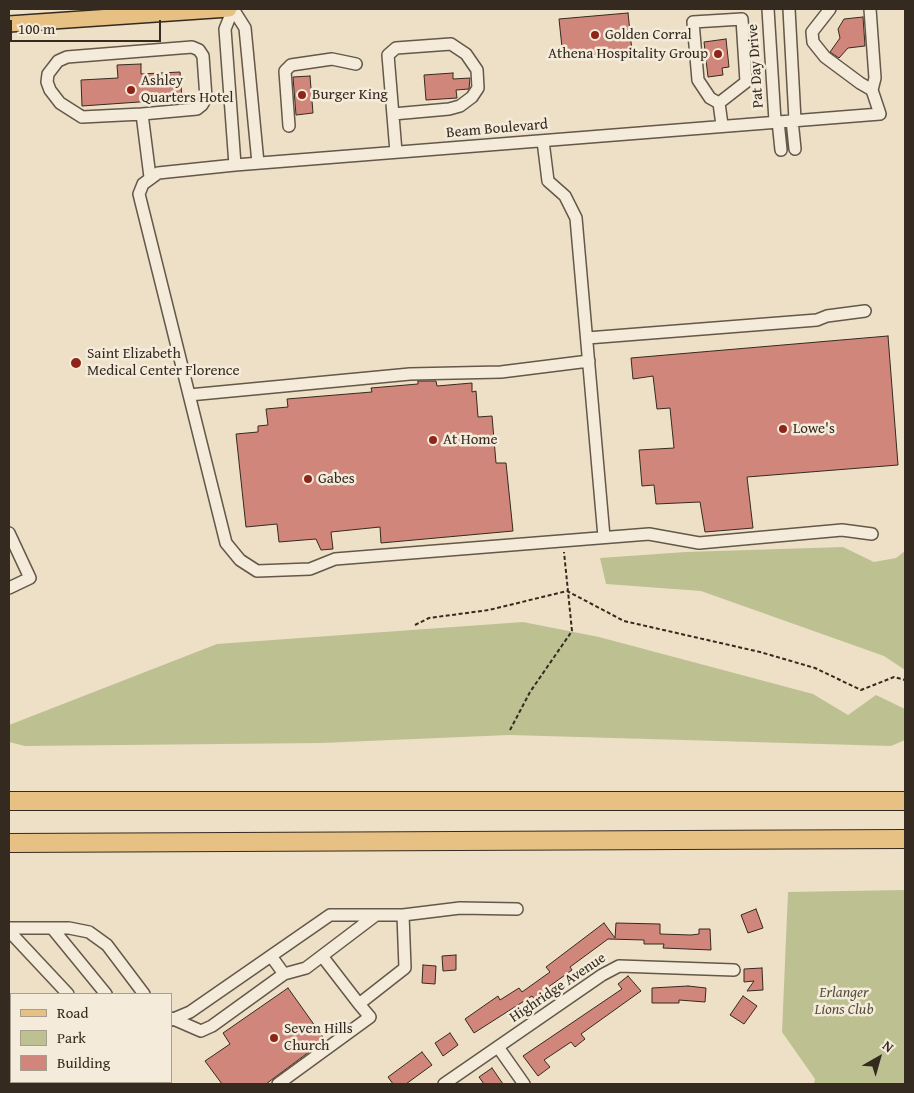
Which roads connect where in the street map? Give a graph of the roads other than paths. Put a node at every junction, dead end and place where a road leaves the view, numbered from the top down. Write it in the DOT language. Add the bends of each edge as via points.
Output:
graph roads {
  1 [pos="229,9"];
  2 [pos="233,9"];
  3 [pos="768,9"];
  4 [pos="789,9"];
  5 [pos="830,9"];
  6 [pos="870,9"];
  7 [pos="9,24"];
  8 [pos="356,64"];
  9 [pos="872,90"];
  10 [pos="719,103"];
  11 [pos="142,114"];
  12 [pos="393,114"];
  13 [pos="793,120"];
  14 [pos="776,121"];
  15 [pos="722,125"];
  16 [pos="289,126"];
  17 [pos="543,140"];
  18 [pos="795,149"];
  19 [pos="781,150"];
  20 [pos="396,152"];
  21 [pos="258,163"];
  22 [pos="235,164"];
  23 [pos="150,177"];
  24 [pos="866,311"];
  25 [pos="587,338"];
  26 [pos="589,361"];
  27 [pos="189,395"];
  28 [pos="9,533"];
  29 [pos="872,534"];
  30 [pos="604,537"];
  31 [pos="9,588"];
  32 [pos="905,789"];
  33 [pos="9,801"];
  34 [pos="845,801"];
  35 [pos="905,801"];
  36 [pos="905,839"];
  37 [pos="9,843"];
  38 [pos="517,909"];
  39 [pos="376,915"];
  40 [pos="403,915"];
  41 [pos="52,928"];
  42 [pos="9,930"];
  43 [pos="270,956"];
  44 [pos="322,956"];
  45 [pos="734,970"];
  46 [pos="284,974"];
  47 [pos="67,993"];
  48 [pos="105,993"];
  49 [pos="143,993"];
  50 [pos="359,1004"];
  51 [pos="172,1019"];
  52 [pos="498,1047"];
  53 [pos="278,1084"];
  54 [pos="444,1084"];
  55 [pos="524,1084"];
  1 -- 7 [label="main road"];
  2 -- 21 [label="street" via="245,28"];
  2 -- 22 [label="street" via="225,29"];
  3 -- 14 [label="street, Pat Day Drive"];
  4 -- 13 [label="street"];
  5 -- 9 [label="street" via="812,32 813,42 825,57"];
  6 -- 9 [label="street" via="876,78"];
  8 -- 16 [label="street" via="332,59 291,65 285,72"];
  9 -- 13 [label="street, Beam Boulevard" via="880,114"];
  10 -- 10 [label="street" via="746,82 742,18 693,22 698,80 710,98"];
  10 -- 15 [label="street"];
  11 -- 11 [label="street" via="197,110 202,105 206,98 203,56 199,50 192,47 67,57 58,61 48,74 50,90 60,103 82,117"];
  11 -- 23 [label="street"];
  12 -- 12 [label="street" via="460,106 478,88 477,70 466,54 451,44 396,48 388,55"];
  12 -- 20 [label="street"];
  13 -- 14 [label="street, Beam Boulevard"];
  13 -- 18 [label="street"];
  14 -- 15 [label="street, Beam Boulevard"];
  14 -- 19 [label="street, Pat Day Drive"];
  15 -- 17 [label="street, Beam Boulevard"];
  17 -- 20 [label="street, Beam Boulevard"];
  17 -- 25 [label="street" via="548,181 565,196 576,218"];
  20 -- 21 [label="street, Beam Boulevard"];
  21 -- 22 [label="street, Beam Boulevard"];
  22 -- 23 [label="street, Beam Boulevard" via="158,173"];
  23 -- 27 [label="street" via="139,194"];
  24 -- 25 [label="street" via="817,320"];
  25 -- 26 [label="street"];
  26 -- 27 [label="street" via="501,372 410,374"];
  26 -- 30 [label="street"];
  27 -- 30 [label="street" via="226,543 240,560 257,571 310,569 335,559"];
  28 -- 31 [label="street" via="30,578"];
  29 -- 30 [label="street" via="842,530 699,543 649,534"];
  32 -- 34 [label="highway"];
  33 -- 34 [label="highway"];
  34 -- 35 [label="highway"];
  36 -- 37 [label="highway"];
  38 -- 40 [label="street" via="460,908"];
  39 -- 40 [label="street"];
  39 -- 43 [label="street" via="330,915"];
  39 -- 44 [label="street"];
  40 -- 50 [label="street" via="405,968"];
  41 -- 42 [label="street"];
  41 -- 48 [label="street"];
  41 -- 49 [label="street" via="89,932 107,945"];
  42 -- 47 [label="street"];
  43 -- 46 [label="street"];
  43 -- 51 [label="street" via="190,1012"];
  44 -- 46 [label="street" via="306,968"];
  44 -- 50 [label="street"];
  45 -- 52 [label="street, Highridge Avenue" via="619,966"];
  46 -- 51 [label="street" via="207,1028 196,1029"];
  50 -- 53 [label="street" via="370,1017"];
  52 -- 54 [label="street, Highridge Avenue"];
  52 -- 55 [label="street"];
}
